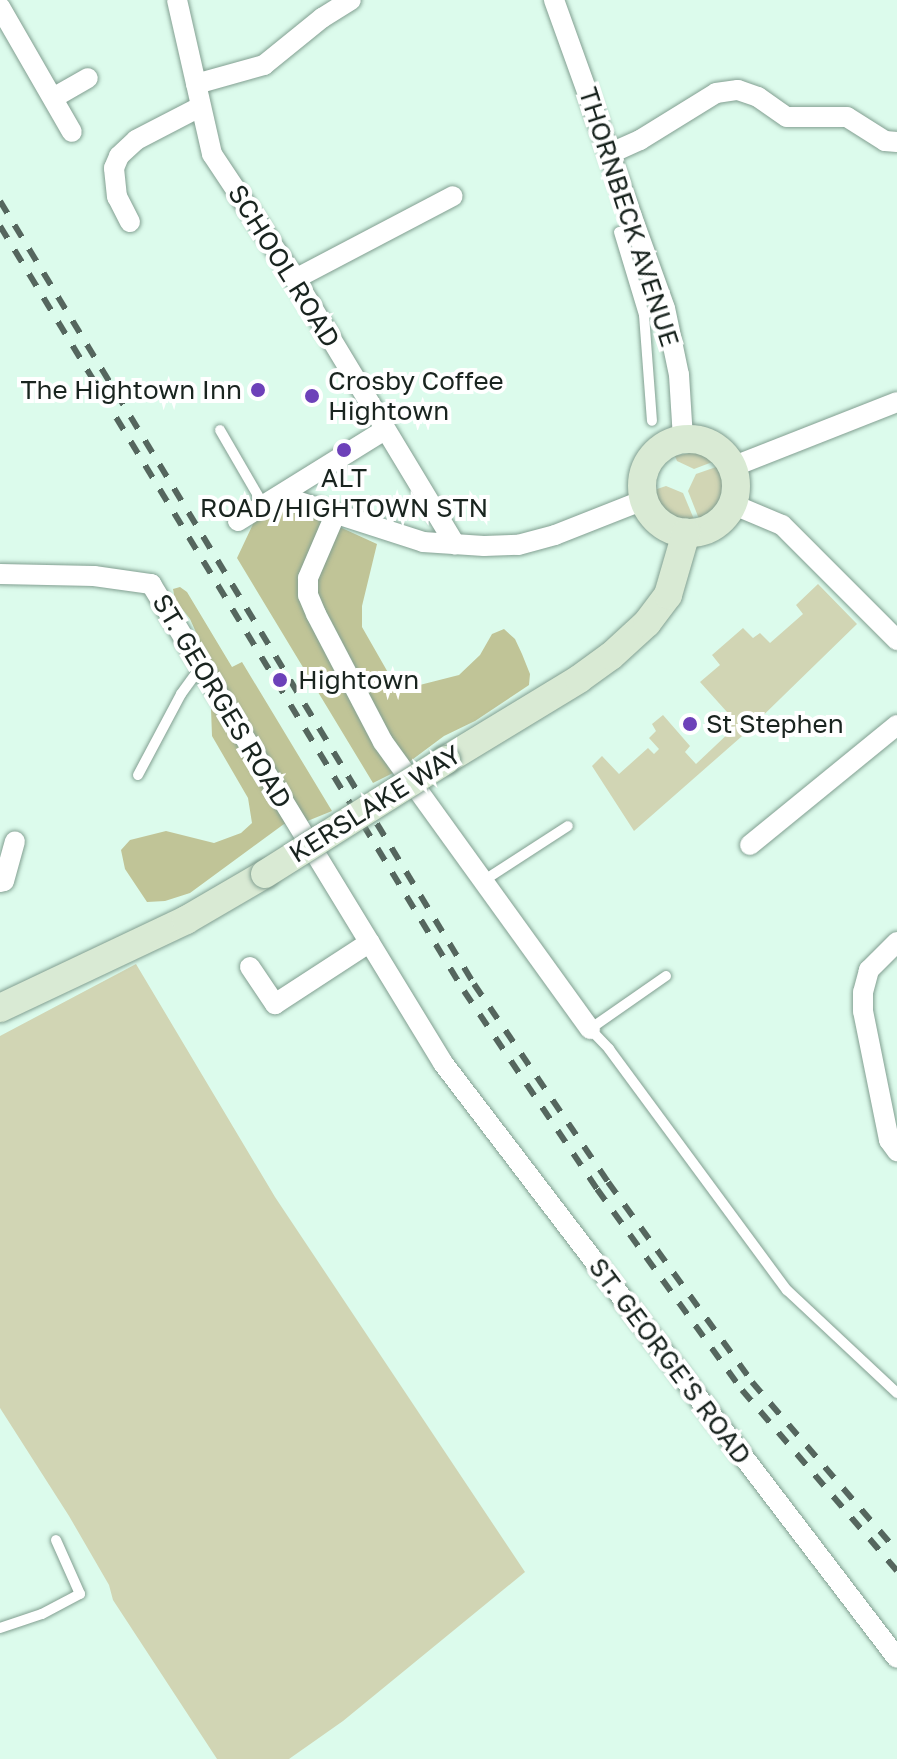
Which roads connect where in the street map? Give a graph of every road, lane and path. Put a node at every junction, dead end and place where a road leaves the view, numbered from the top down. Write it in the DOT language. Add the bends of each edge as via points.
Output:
graph roads {
  1 [pos="177,0"];
  2 [pos="351,0"];
  3 [pos="554,0"];
  4 [pos="0,7"];
  5 [pos="88,78"];
  6 [pos="196,84"];
  7 [pos="53,98"];
  8 [pos="200,107"];
  9 [pos="72,132"];
  10 [pos="897,142"];
  11 [pos="611,153"];
  12 [pos="453,196"];
  13 [pos="130,222"];
  14 [pos="619,232"];
  15 [pos="295,279"];
  16 [pos="665,308"];
  17 [pos="644,315"];
  18 [pos="897,402"];
  19 [pos="652,421"];
  20 [pos="220,430"];
  21 [pos="385,430"];
  22 [pos="683,439"];
  23 [pos="732,467"];
  24 [pos="644,500"];
  25 [pos="272,501"];
  26 [pos="732,504"];
  27 [pos="335,515"];
  28 [pos="238,521"];
  29 [pos="686,533"];
  30 [pos="455,544"];
  31 [pos="0,574"];
  32 [pos="897,640"];
  33 [pos="201,666"];
  34 [pos="897,725"];
  35 [pos="138,775"];
  36 [pos="568,826"];
  37 [pos="15,841"];
  38 [pos="750,845"];
  39 [pos="483,881"];
  40 [pos="0,882"];
  41 [pos="370,942"];
  42 [pos="897,942"];
  43 [pos="250,967"];
  44 [pos="666,976"];
  45 [pos="0,1008"];
  46 [pos="590,1029"];
  47 [pos="443,1063"];
  48 [pos="897,1151"];
  49 [pos="897,1393"];
  50 [pos="56,1540"];
  51 [pos="0,1628"];
  52 [pos="897,1658"];
  1 -- 6 [label="street, SCHOOL ROAD"];
  2 -- 6 [label="street" via="264,65"];
  3 -- 11 [label="street, THORNBECK AVENUE"];
  4 -- 7 [label="street"];
  5 -- 7 [label="street"];
  6 -- 8 [label="street, SCHOOL ROAD"];
  7 -- 9 [label="street"];
  8 -- 13 [label="street" via="136,140 119,156 114,168 117,197"];
  8 -- 15 [label="street, SCHOOL ROAD" via="212,154"];
  10 -- 11 [label="street" via="885,141 847,117 787,117 738,90 716,93"];
  11 -- 16 [label="street, THORNBECK AVENUE"];
  12 -- 15 [label="street"];
  14 -- 17 [label="lane"];
  15 -- 21 [label="street, SCHOOL ROAD"];
  16 -- 17 [label="lane"];
  16 -- 22 [label="street, THORNBECK AVENUE" via="679,375"];
  17 -- 19 [label="lane"];
  18 -- 23 [label="street"];
  20 -- 25 [label="lane"];
  21 -- 25 [label="street"];
  21 -- 30 [label="street, SCHOOL ROAD"];
  22 -- 23 [label="street" via="712,445"];
  22 -- 24 [label="street" via="664,446 650,461 642,479"];
  23 -- 26 [label="street"];
  24 -- 29 [label="street" via="660,523"];
  24 -- 30 [label="street" via="590,524 518,545"];
  25 -- 27 [label="street"];
  25 -- 28 [label="street"];
  26 -- 29 [label="street" via="714,526"];
  26 -- 32 [label="street" via="782,525"];
  27 -- 30 [label="street" via="423,542"];
  27 -- 39 [label="street" via="309,571 312,604 383,742"];
  29 -- 45 [label="street, KERSLAKE WAY, bridge" via="668,595 638,631 579,679 186,920"];
  31 -- 33 [label="street, ST. GEORGES ROAD" via="94,576 151,584"];
  33 -- 35 [label="lane"];
  33 -- 41 [label="street, ST. GEORGES ROAD"];
  34 -- 38 [label="street"];
  36 -- 39 [label="lane"];
  37 -- 40 [label="street"];
  39 -- 46 [label="street"];
  41 -- 43 [label="street" via="275,1004"];
  41 -- 47 [label="street, ST. GEORGES ROAD"];
  42 -- 48 [label="street" via="869,970 863,992 889,1140"];
  44 -- 46 [label="lane"];
  46 -- 49 [label="lane" via="787,1290"];
  47 -- 52 [label="street, ST. GEORGE'S ROAD"];
  50 -- 51 [label="lane" via="80,1594"];
}
